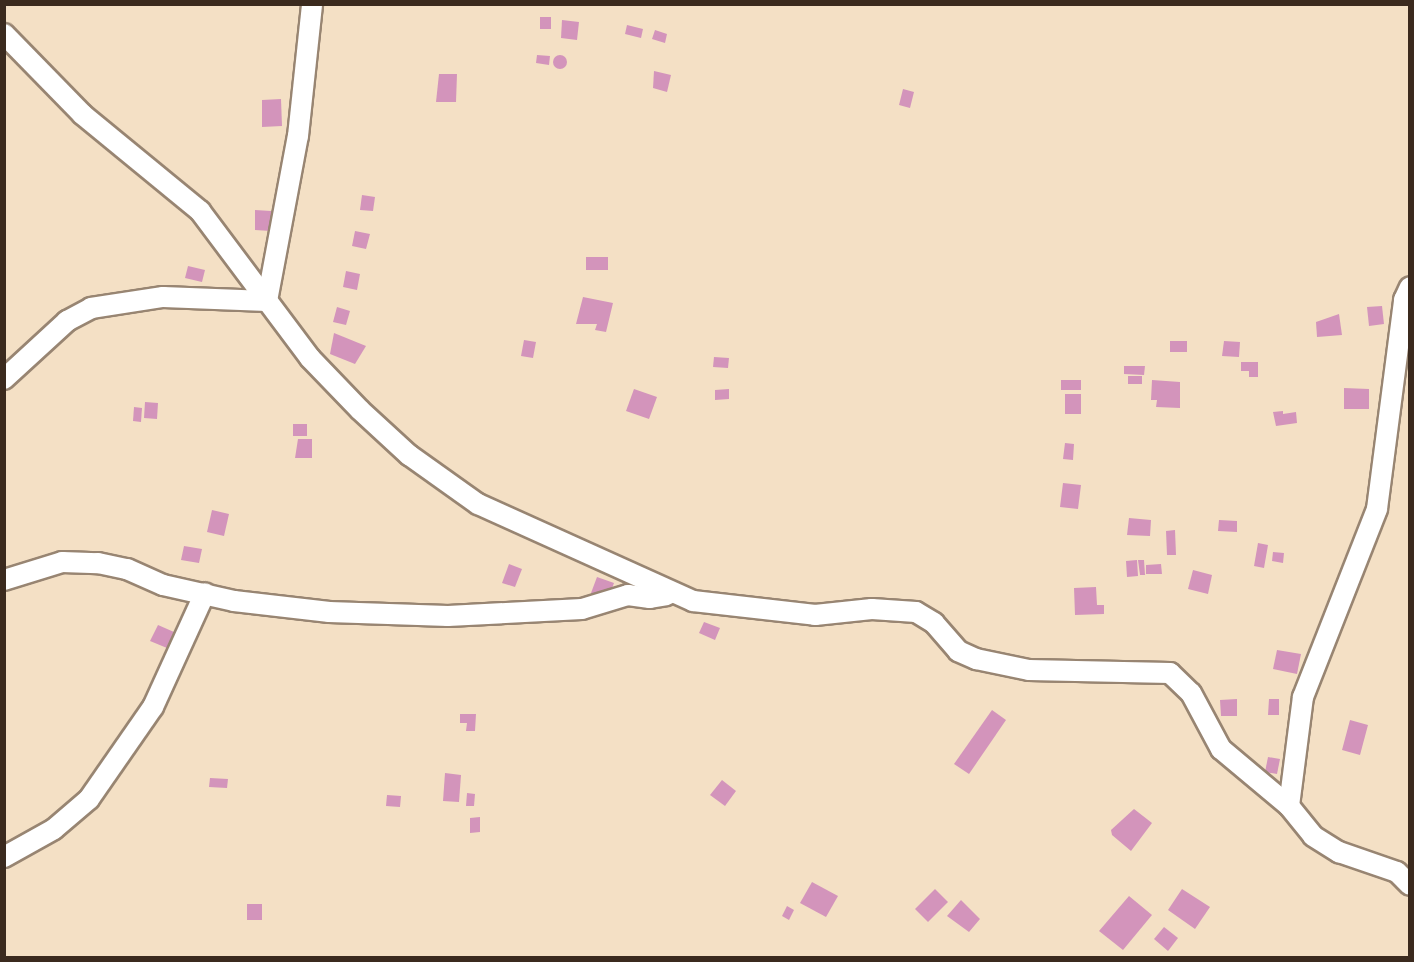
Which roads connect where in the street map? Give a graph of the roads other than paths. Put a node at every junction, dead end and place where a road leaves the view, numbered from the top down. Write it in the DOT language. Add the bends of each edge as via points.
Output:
graph roads {
  1 [pos="312,4"];
  2 [pos="4,34"];
  3 [pos="1410,287"];
  4 [pos="267,301"];
  5 [pos="4,379"];
  6 [pos="4,580"];
  7 [pos="205,593"];
  8 [pos="670,594"];
  9 [pos="1289,807"];
  10 [pos="4,857"];
  11 [pos="1410,885"];
  1 -- 4 [label="street" via="298,136"];
  2 -- 4 [label="street" via="82,114 200,211"];
  3 -- 9 [label="street" via="1404,300 1377,509 1304,697"];
  4 -- 5 [label="street" via="163,297 91,308 67,321"];
  4 -- 8 [label="street" via="310,358 409,456 478,504"];
  6 -- 7 [label="street" via="63,562 98,563 127,569 163,585"];
  7 -- 8 [label="street" via="306,610 448,616 582,609 628,595 650,598"];
  7 -- 10 [label="street" via="153,707 89,799 54,829"];
  8 -- 9 [label="street" via="702,603 815,615 872,609 916,612 934,624 958,651 976,659 1041,670 1170,673 1179,677 1191,693 1221,749"];
  9 -- 11 [label="street" via="1313,836 1339,852 1396,872"];
}
